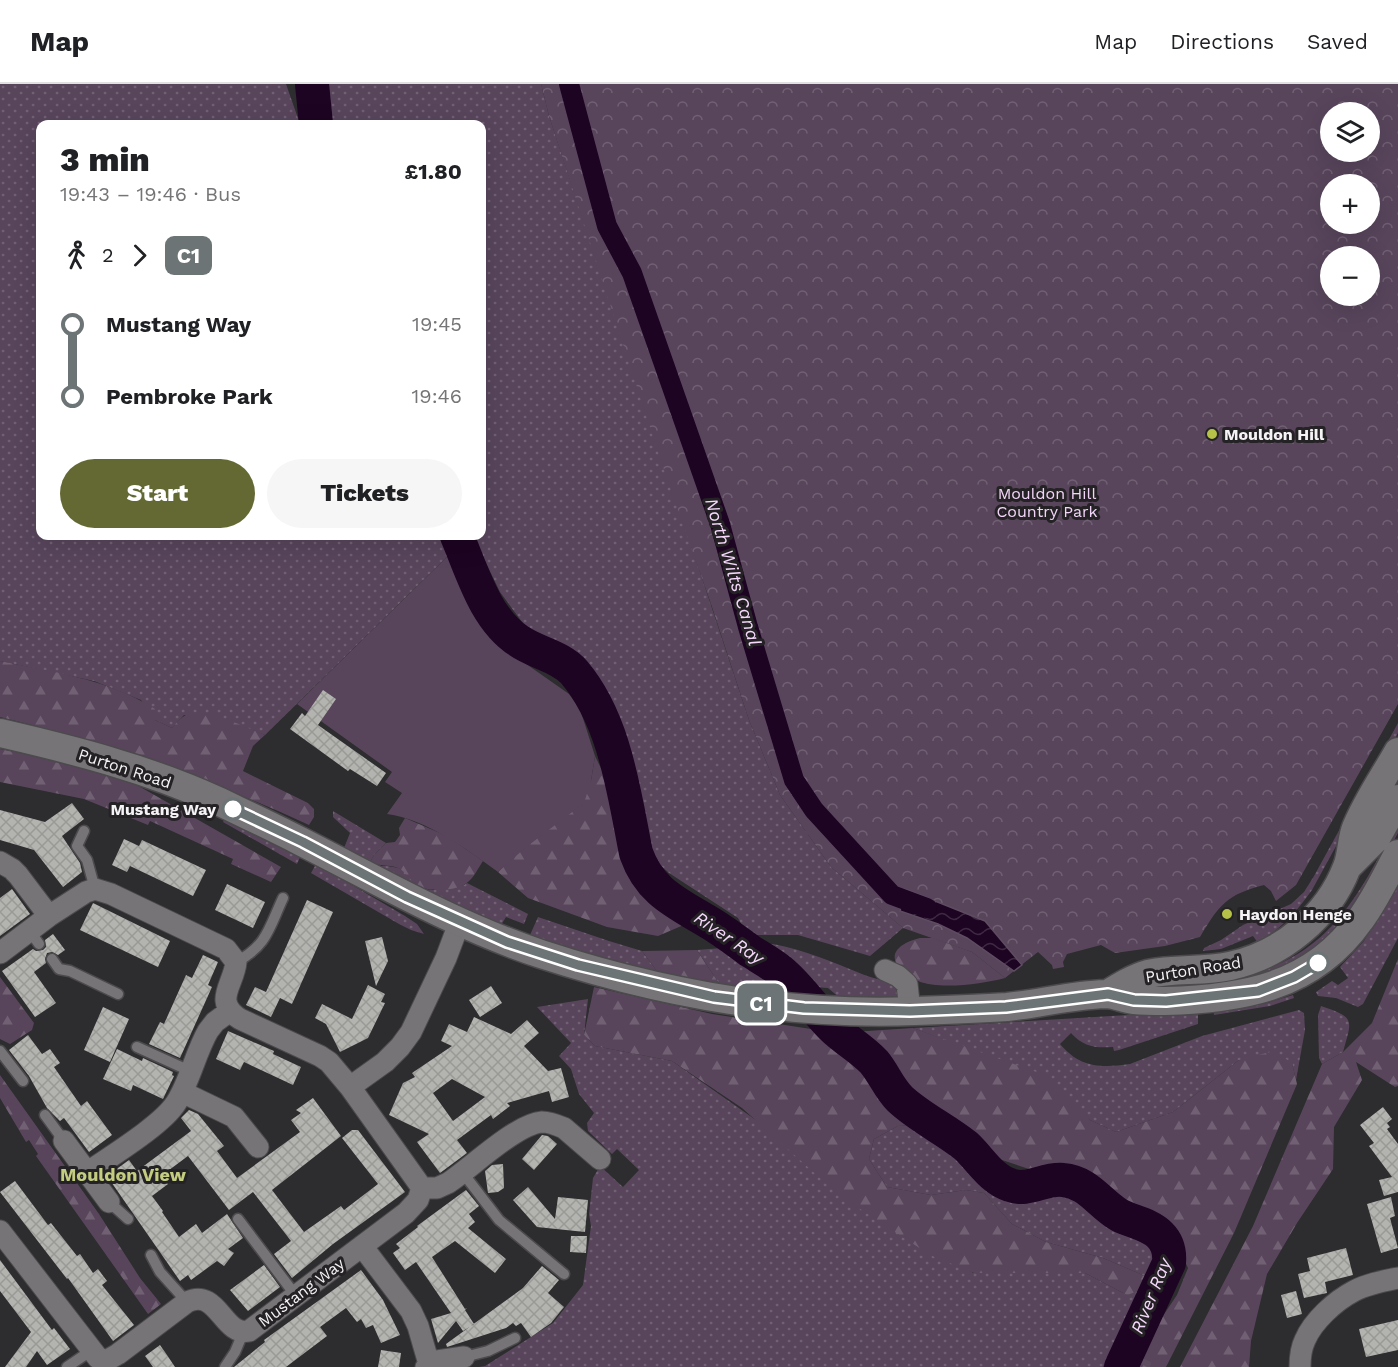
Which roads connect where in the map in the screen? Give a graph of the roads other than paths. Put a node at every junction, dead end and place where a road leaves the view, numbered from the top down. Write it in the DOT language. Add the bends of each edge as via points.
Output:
graph roads {
  1 [pos="0,733"];
  2 [pos="1398,752"];
  3 [pos="1398,799"];
  4 [pos="84,831"];
  5 [pos="1398,854"];
  6 [pos="0,862"];
  7 [pos="1348,866"];
  8 [pos="95,889"];
  9 [pos="283,898"];
  10 [pos="49,916"];
  11 [pos="460,921"];
  12 [pos="0,953"];
  13 [pos="52,959"];
  14 [pos="236,963"];
  15 [pos="885,970"];
  16 [pos="117,994"];
  17 [pos="1108,994"];
  18 [pos="230,1011"];
  19 [pos="910,1011"];
  20 [pos="137,1047"];
  21 [pos="0,1051"];
  22 [pos="189,1071"];
  23 [pos="23,1081"];
  24 [pos="350,1087"];
  25 [pos="182,1092"];
  26 [pos="45,1115"];
  27 [pos="64,1141"];
  28 [pos="258,1147"];
  29 [pos="600,1159"];
  30 [pos="88,1172"];
  31 [pos="463,1173"];
  32 [pos="422,1188"];
  33 [pos="109,1202"];
  34 [pos="128,1219"];
  35 [pos="238,1219"];
  36 [pos="0,1232"];
  37 [pos="362,1246"];
  38 [pos="151,1255"];
  39 [pos="564,1274"];
  40 [pos="1398,1278"];
  41 [pos="296,1296"];
  42 [pos="187,1302"];
  43 [pos="243,1333"];
  44 [pos="515,1338"];
  45 [pos="464,1357"];
  46 [pos="100,1360"];
  47 [pos="427,1366"];
  48 [pos="67,1367"];
  49 [pos="225,1367"];
  50 [pos="1300,1367"];
  1 -- 11 [label="main road, Purton Road" via="78,752 176,784 296,838"];
  2 -- 7 [label="main road, Purton Road" via="1355,829"];
  3 -- 7 [label="main road, Purton Road" via="1376,838"];
  4 -- 8 [label="lane" via="77,846 87,860"];
  5 -- 17 [label="main road, Purton Road" via="1350,934 1318,963 1294,977 1258,991 1214,997 1166,1001"];
  6 -- 10 [label="street" via="18,875"];
  7 -- 17 [label="main road, Purton Road" via="1338,886 1307,925 1267,954 1228,966 1150,974"];
  8 -- 10 [label="street"];
  8 -- 14 [label="street" via="226,949"];
  9 -- 14 [label="lane" via="262,944"];
  10 -- 12 [label="street" via="34,937"];
  11 -- 19 [label="main road, Purton Road" via="540,954 714,997 804,1008"];
  11 -- 24 [label="street" via="405,1040 385,1062"];
  13 -- 16 [label="lane" via="59,969"];
  14 -- 18 [label="street" via="226,993"];
  15 -- 19 [label="street" via="907,984"];
  17 -- 19 [label="main road, Purton Road" via="1006,1007"];
  18 -- 22 [label="street" via="208,1031"];
  18 -- 24 [label="street" via="325,1059"];
  20 -- 22 [label="lane"];
  21 -- 23 [label="lane"];
  22 -- 25 [label="street"];
  24 -- 32 [label="street"];
  25 -- 28 [label="street" via="234,1117"];
  25 -- 30 [label="street" via="165,1116"];
  26 -- 27 [label="lane"];
  27 -- 30 [label="street"];
  29 -- 31 [label="street" via="571,1122 543,1122 516,1133"];
  30 -- 33 [label="street"];
  31 -- 32 [label="street" via="442,1186"];
  31 -- 39 [label="lane" via="499,1220"];
  32 -- 37 [label="street, Mustang Way" via="411,1209"];
  33 -- 34 [label="lane"];
  35 -- 41 [label="lane"];
  36 -- 46 [label="street"];
  37 -- 41 [label="street, Mustang Way"];
  37 -- 47 [label="street" via="411,1311"];
  38 -- 42 [label="lane" via="160,1272"];
  40 -- 50 [label="street" via="1353,1291 1326,1312 1305,1339"];
  41 -- 43 [label="street, Mustang Way"];
  42 -- 43 [label="street, Mustang Way" via="205,1300"];
  42 -- 46 [label="street" via="130,1345"];
  43 -- 49 [label="lane"];
  44 -- 45 [label="lane"];
  45 -- 47 [label="street"];
  46 -- 48 [label="lane"];
}
